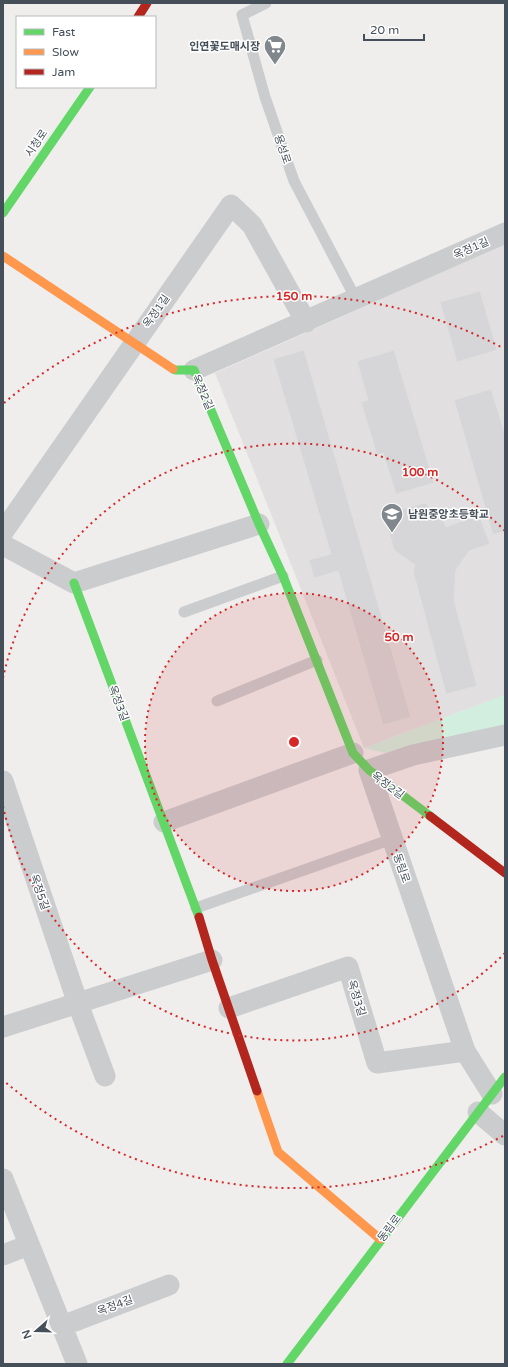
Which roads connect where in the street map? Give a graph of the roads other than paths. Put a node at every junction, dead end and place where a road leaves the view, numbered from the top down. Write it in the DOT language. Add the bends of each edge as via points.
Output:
graph roads {
  1 [pos="147,3"];
  2 [pos="266,3"];
  3 [pos="139,16"];
  4 [pos="89,88"];
  5 [pos="3,213"];
  6 [pos="505,233"];
  7 [pos="3,256"];
  8 [pos="356,299"];
  9 [pos="306,322"];
  10 [pos="134,343"];
  11 [pos="194,370"];
  12 [pos="259,524"];
  13 [pos="3,532"];
  14 [pos="3,545"];
  15 [pos="283,576"];
  16 [pos="74,583"];
  17 [pos="184,612"];
  18 [pos="317,660"];
  19 [pos="217,701"];
  20 [pos="505,735"];
  21 [pos="353,753"];
  22 [pos="369,770"];
  23 [pos="3,781"];
  24 [pos="164,822"];
  25 [pos="392,839"];
  26 [pos="505,873"];
  27 [pos="196,908"];
  28 [pos="212,960"];
  29 [pos="78,1004"];
  30 [pos="229,1008"];
  31 [pos="3,1027"];
  32 [pos="465,1051"];
  33 [pos="104,1076"];
  34 [pos="505,1077"];
  35 [pos="492,1094"];
  36 [pos="478,1112"];
  37 [pos="505,1136"];
  38 [pos="3,1179"];
  39 [pos="380,1239"];
  40 [pos="29,1245"];
  41 [pos="3,1254"];
  42 [pos="169,1286"];
  43 [pos="62,1326"];
  44 [pos="77,1364"];
  45 [pos="287,1364"];
  1 -- 3 [label="street"];
  2 -- 8 [label="lane, 용성로" via="242,15 265,97 294,181"];
  4 -- 5 [label="street, 시청로"];
  6 -- 8 [label="street, 옥정1길"];
  7 -- 10 [label="street, 옥정2길"];
  8 -- 9 [label="street, 옥정1길"];
  9 -- 10 [label="street, 옥정1길" via="252,225 231,205"];
  9 -- 11 [label="street, 옥정1길"];
  10 -- 11 [label="street, 옥정2길" via="175,370"];
  10 -- 13 [label="street, 옥정1길"];
  11 -- 12 [label="street, 옥정2길"];
  12 -- 15 [label="street, 옥정2길"];
  12 -- 16 [label="street"];
  14 -- 16 [label="street"];
  15 -- 17 [label="lane"];
  15 -- 18 [label="street, 옥정2길"];
  16 -- 24 [label="street, 옥정3길"];
  18 -- 19 [label="lane"];
  18 -- 21 [label="street, 옥정2길"];
  20 -- 22 [label="street" via="413,755"];
  21 -- 22 [label="street, 옥정2길"];
  21 -- 24 [label="street"];
  22 -- 25 [label="street, 동림로"];
  22 -- 26 [label="street, 옥정2길"];
  23 -- 29 [label="street, 옥정5길"];
  24 -- 27 [label="street, 옥정3길"];
  25 -- 27 [label="lane"];
  25 -- 32 [label="street, 동림로"];
  27 -- 28 [label="street, 옥정3길"];
  28 -- 29 [label="street"];
  28 -- 30 [label="street, 옥정3길"];
  29 -- 31 [label="street"];
  29 -- 33 [label="street, 옥정5길"];
  30 -- 32 [label="street, 옥정3길" via="348,967 377,1063"];
  30 -- 39 [label="street, 옥정3길" via="278,1152"];
  32 -- 35 [label="street, 동림로"];
  34 -- 35 [label="street, 동림로"];
  35 -- 36 [label="street, 동림로"];
  36 -- 37 [label="street"];
  36 -- 39 [label="street, 동림로"];
  38 -- 40 [label="street"];
  39 -- 45 [label="street, 동림로"];
  40 -- 41 [label="street"];
  40 -- 43 [label="street"];
  42 -- 43 [label="street, 옥정4길"];
  43 -- 44 [label="street"];
}
